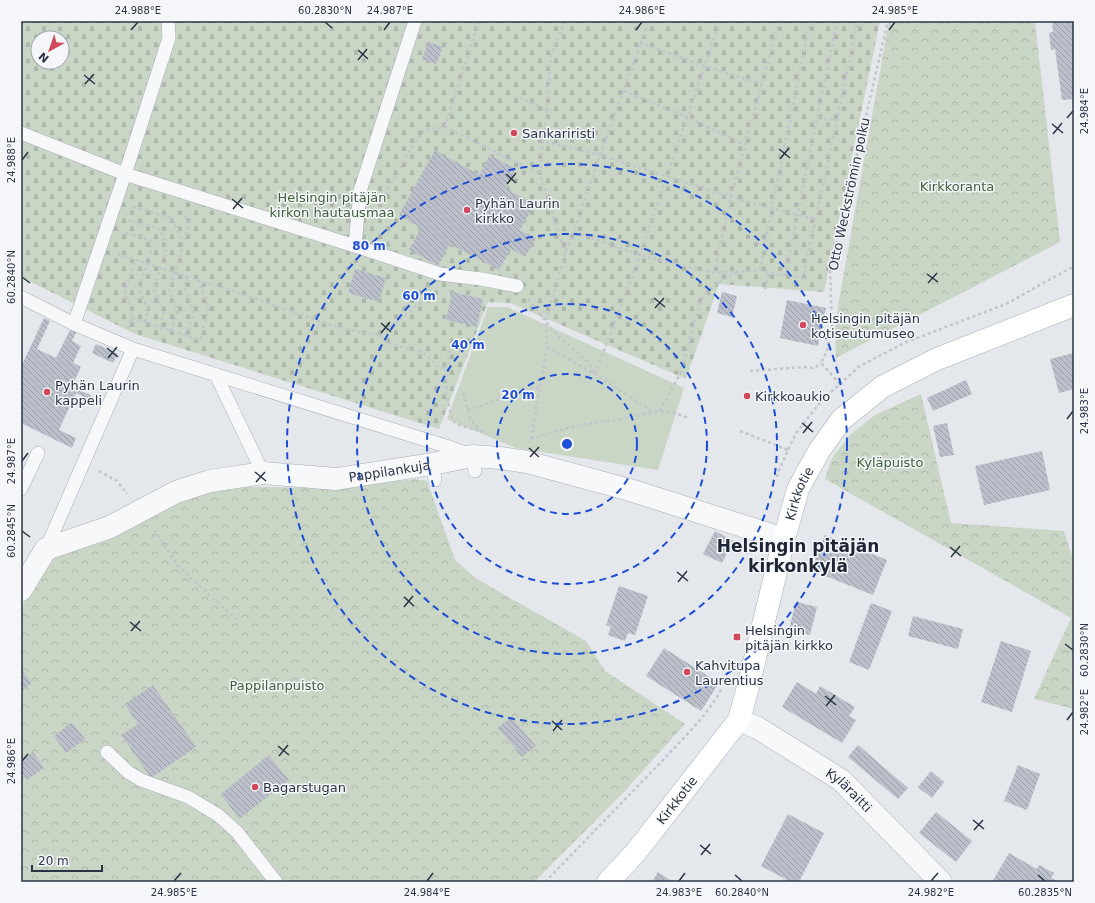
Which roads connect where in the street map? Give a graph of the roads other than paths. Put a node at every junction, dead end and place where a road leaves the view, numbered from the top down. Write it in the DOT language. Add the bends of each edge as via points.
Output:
graph roads {
  1 [pos="168,21"];
  2 [pos="415,21"];
  3 [pos="21,133"];
  4 [pos="125,174"];
  5 [pos="355,246"];
  6 [pos="517,286"];
  7 [pos="21,297"];
  8 [pos="1074,305"];
  9 [pos="74,324"];
  10 [pos="127,347"];
  11 [pos="216,375"];
  12 [pos="38,453"];
  13 [pos="473,464"];
  14 [pos="262,473"];
  15 [pos="21,489"];
  16 [pos="784,539"];
  17 [pos="46,549"];
  18 [pos="21,590"];
  19 [pos="739,720"];
  20 [pos="108,752"];
  21 [pos="276,882"];
  22 [pos="608,882"];
  23 [pos="941,882"];
  1 -- 4 [label="lane" via="169,38"];
  2 -- 5 [label="lane" via="360,191"];
  3 -- 4 [label="lane"];
  4 -- 5 [label="lane"];
  4 -- 9 [label="lane"];
  5 -- 6 [label="lane" via="440,274"];
  7 -- 9 [label="lane"];
  8 -- 16 [label="street, Kirkkotie" via="937,359 882,387 841,420 819,451 798,489"];
  9 -- 10 [label="lane"];
  10 -- 11 [label="lane"];
  10 -- 17 [label="lane"];
  11 -- 13 [label="lane" via="452,448"];
  11 -- 14 [label="lane"];
  12 -- 15 [label="lane"];
  13 -- 14 [label="street, Pappilankuja" via="434,472 336,479"];
  13 -- 16 [label="street, Pappilankuja" via="500,458 525,468"];
  14 -- 17 [label="street, Pappilankuja" via="210,481 176,492 110,527"];
  16 -- 19 [label="street, Kirkkotie"];
  17 -- 18 [label="street"];
  19 -- 22 [label="street, Kirkkotie" via="636,852"];
  19 -- 23 [label="street, Kyläraitti" via="758,728 841,780"];
  20 -- 21 [label="lane" via="128,772 141,780 188,797 218,815 237,832"];
}
